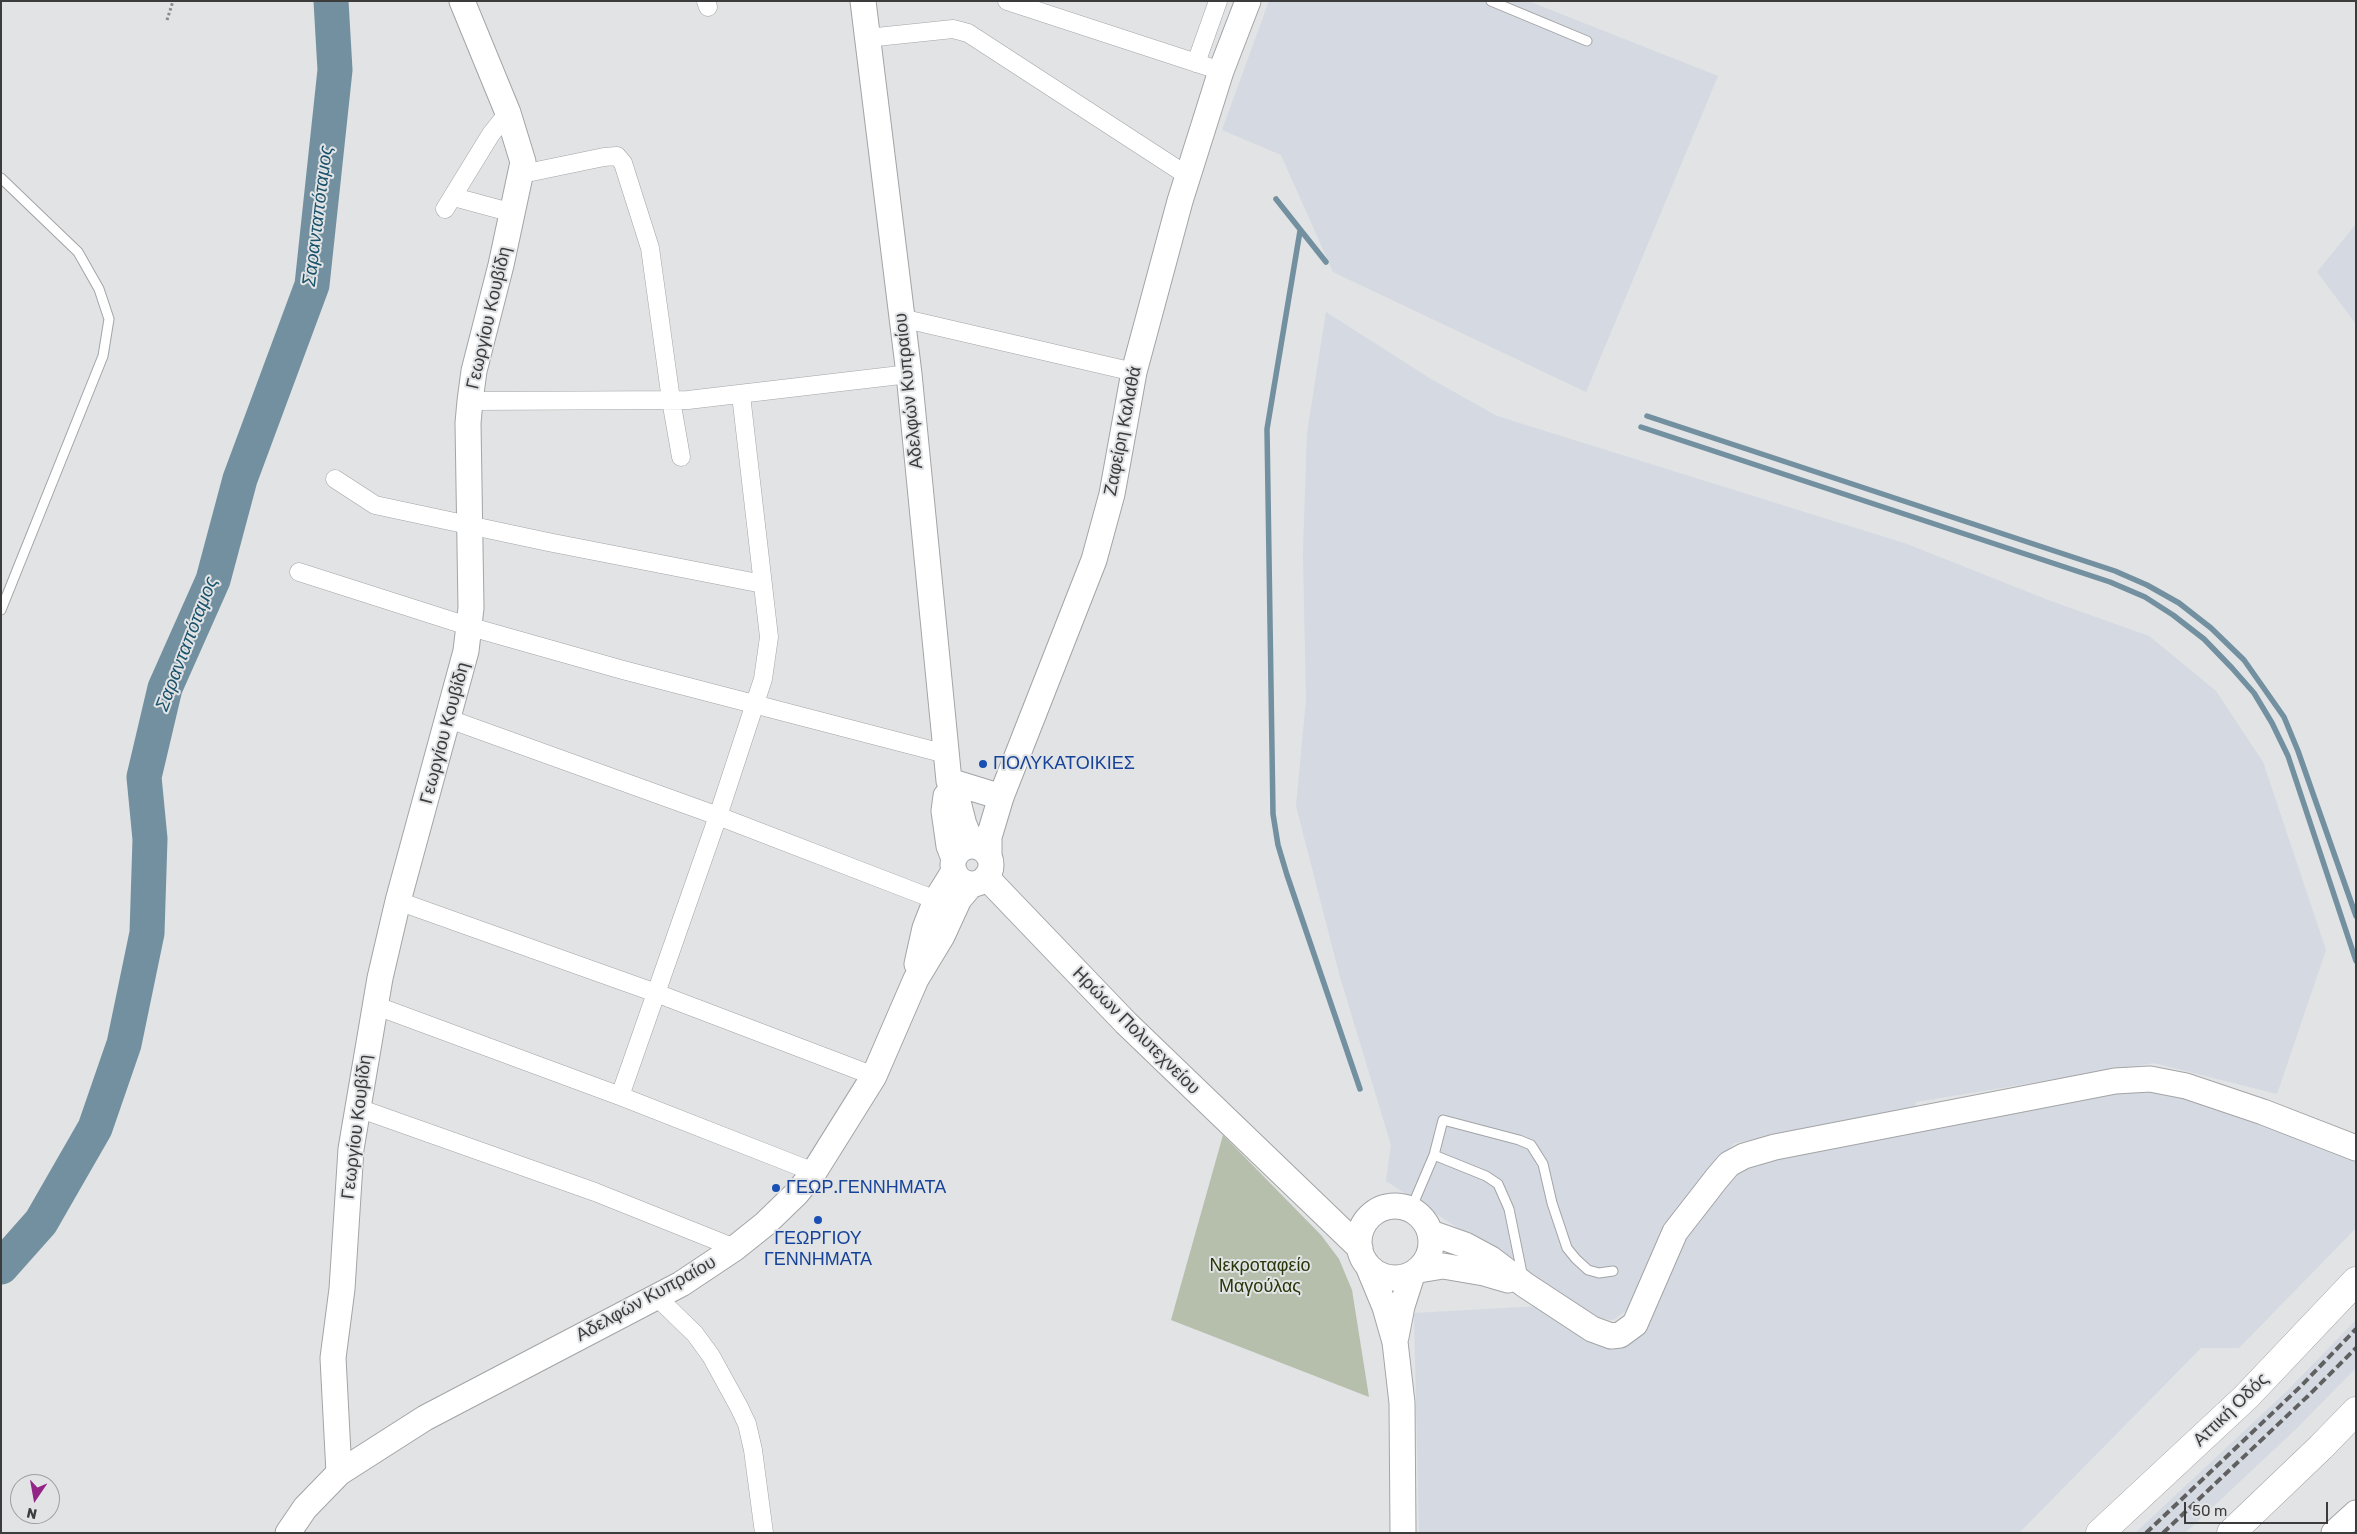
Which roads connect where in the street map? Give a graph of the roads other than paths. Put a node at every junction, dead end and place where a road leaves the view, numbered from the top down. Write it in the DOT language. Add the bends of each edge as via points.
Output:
graph roads {
  1 [pos="462,1"];
  2 [pos="864,1"];
  3 [pos="1007,1"];
  4 [pos="1218,1"];
  5 [pos="1248,1"];
  6 [pos="1491,1"];
  7 [pos="867,38"];
  8 [pos="1587,41"];
  9 [pos="1196,63"];
  10 [pos="1221,71"];
  11 [pos="508,113"];
  12 [pos="522,174"];
  13 [pos="1188,176"];
  14 [pos="1,178"];
  15 [pos="513,213"];
  16 [pos="901,318"];
  17 [pos="1134,372"];
  18 [pos="909,374"];
  19 [pos="741,395"];
  20 [pos="671,400"];
  21 [pos="470,401"];
  22 [pos="682,457"];
  23 [pos="335,479"];
  24 [pos="471,526"];
  25 [pos="299,572"];
  26 [pos="11,583"];
  27 [pos="762,584"];
  28 [pos="1,590"];
  29 [pos="1,610"];
  30 [pos="470,627"];
  31 [pos="756,704"];
  32 [pos="449,719"];
  33 [pos="946,754"];
  34 [pos="949,782"];
  35 [pos="1001,797"];
  36 [pos="718,816"];
  37 [pos="971,865"];
  38 [pos="936,900"];
  39 [pos="398,901"];
  40 [pos="916,979"];
  41 [pos="656,993"];
  42 [pos="374,1005"];
  43 [pos="874,1076"];
  44 [pos="620,1096"];
  45 [pos="358,1108"];
  46 [pos="2356,1148"];
  47 [pos="1434,1155"];
  48 [pos="814,1172"];
  49 [pos="1290,1181"];
  50 [pos="1411,1209"];
  51 [pos="1373,1213"];
  52 [pos="1431,1233"];
  53 [pos="735,1248"];
  54 [pos="1364,1257"];
  55 [pos="1614,1271"];
  56 [pos="1415,1272"];
  57 [pos="2356,1281"];
  58 [pos="1525,1285"];
  59 [pos="657,1297"];
  60 [pos="1395,1342"];
  61 [pos="2356,1411"];
  62 [pos="339,1473"];
  63 [pos="2356,1513"];
  64 [pos="288,1533"];
  65 [pos="764,1533"];
  66 [pos="1403,1533"];
  67 [pos="2100,1533"];
  68 [pos="2231,1533"];
  69 [pos="2334,1533"];
  1 -- 11 [label="street, Γεωργίου Κουβίδη"];
  2 -- 7 [label="street, Αδελφών Κυπραίου"];
  3 -- 9 [label="street"];
  4 -- 9 [label="street"];
  5 -- 10 [label="street, Ζαφείρη Καλαθά"];
  6 -- 8 [label="lane"];
  7 -- 13 [label="street" via="953,29 968,33"];
  7 -- 16 [label="street, Αδελφών Κυπραίου"];
  9 -- 10 [label="street"];
  10 -- 13 [label="street, Ζαφείρη Καλαθά"];
  11 -- 12 [label="street, Γεωργίου Κουβίδη" via="523,162"];
  11 -- 15 [label="street" via="490,134 450,203"];
  12 -- 15 [label="street, Γεωργίου Κουβίδη"];
  12 -- 20 [label="street" via="604,157 617,156 623,163 650,248"];
  13 -- 17 [label="street, Ζαφείρη Καλαθά"];
  14 -- 26 [label="lane" via="78,252 99,289 109,319 103,356"];
  15 -- 21 [label="street, Γεωργίου Κουβίδη" via="474,371"];
  16 -- 17 [label="street"];
  16 -- 18 [label="street, Αδελφών Κυπραίου"];
  17 -- 35 [label="street, Ζαφείρη Καλαθά" via="1112,494 1094,560"];
  18 -- 19 [label="street"];
  18 -- 33 [label="street, Αδελφών Κυπραίου"];
  19 -- 20 [label="street"];
  19 -- 27 [label="street"];
  20 -- 21 [label="street"];
  20 -- 22 [label="street"];
  21 -- 24 [label="street, Γεωργίου Κουβίδη"];
  23 -- 24 [label="street" via="375,505"];
  24 -- 27 [label="street"];
  24 -- 30 [label="street, Γεωργίου Κουβίδη"];
  25 -- 30 [label="street"];
  26 -- 28 [label="lane"];
  26 -- 29 [label="lane"];
  27 -- 31 [label="street" via="769,637"];
  30 -- 31 [label="street"];
  30 -- 32 [label="street, Γεωργίου Κουβίδη"];
  31 -- 33 [label="street"];
  31 -- 36 [label="street"];
  32 -- 36 [label="street"];
  32 -- 39 [label="street, Γεωργίου Κουβίδη"];
  33 -- 34 [label="street, Αδελφών Κυπραίου"];
  34 -- 35 [label="street"];
  34 -- 37 [label="street, Αδελφών Κυπραίου" via="958,798"];
  35 -- 37 [label="street, Ζαφείρη Καλαθά" via="989,836"];
  36 -- 38 [label="street"];
  36 -- 41 [label="street"];
  37 -- 38 [label="street, Αδελφών Κυπραίου"];
  37 -- 40 [label="street, Αδελφών Κυπραίου" via="942,936"];
  37 -- 49 [label="street, Ηρώων Πολυτεχνείου" via="1126,1023"];
  38 -- 40 [label="street, Αδελφών Κυπραίου" via="920,945"];
  39 -- 41 [label="street"];
  39 -- 42 [label="street, Γεωργίου Κουβίδη"];
  40 -- 43 [label="street, Αδελφών Κυπραίου"];
  41 -- 43 [label="street"];
  41 -- 44 [label="street"];
  42 -- 44 [label="street"];
  42 -- 45 [label="street, Γεωργίου Κουβίδη"];
  43 -- 48 [label="street, Αδελφών Κυπραίου"];
  44 -- 48 [label="street"];
  45 -- 53 [label="street" via="595,1192"];
  45 -- 62 [label="street, Γεωργίου Κουβίδη" via="351,1149 342,1288 333,1358"];
  46 -- 58 [label="street" via="2186,1086 2150,1079 2115,1081 1774,1147 1744,1156 1730,1164 1682,1222 1669,1243 1634,1324 1620,1335 1611,1336 1592,1329"];
  47 -- 50 [label="lane"];
  47 -- 55 [label="lane" via="1443,1120 1531,1145 1543,1164 1567,1248 1588,1270 1599,1273"];
  47 -- 58 [label="lane" via="1498,1184 1506,1197"];
  48 -- 53 [label="street, Αδελφών Κυπραίου" via="772,1218"];
  49 -- 51 [label="street, Ηρώων Πολυτεχνείου" via="1327,1209 1351,1215"];
  49 -- 54 [label="street, Ηρώων Πολυτεχνείου"];
  50 -- 51 [label="street" via="1392,1206"];
  50 -- 52 [label="street" via="1424,1219"];
  51 -- 54 [label="street" via="1361,1229"];
  52 -- 56 [label="street" via="1432,1247 1427,1260"];
  52 -- 58 [label="street" via="1465,1245 1491,1259"];
  53 -- 59 [label="street, Αδελφών Κυπραίου"];
  54 -- 56 [label="street" via="1375,1272 1393,1278"];
  54 -- 60 [label="street, Ηρώων Πολυτεχνείου" via="1385,1307"];
  56 -- 58 [label="street" via="1443,1266"];
  56 -- 60 [label="street, Ηρώων Πολυτεχνείου" via="1402,1306"];
  57 -- 67 [label="highway, Αττική Οδός" via="2246,1397"];
  59 -- 62 [label="street, Αδελφών Κυπραίου" via="425,1418"];
  59 -- 65 [label="street" via="695,1334 711,1356 747,1424"];
  60 -- 66 [label="street, Ηρώων Πολυτεχνείου" via="1402,1403"];
  61 -- 68 [label="highway"];
  62 -- 64 [label="street, Αδελφών Κυπραίου" via="305,1508"];
  63 -- 69 [label="street"];
}
